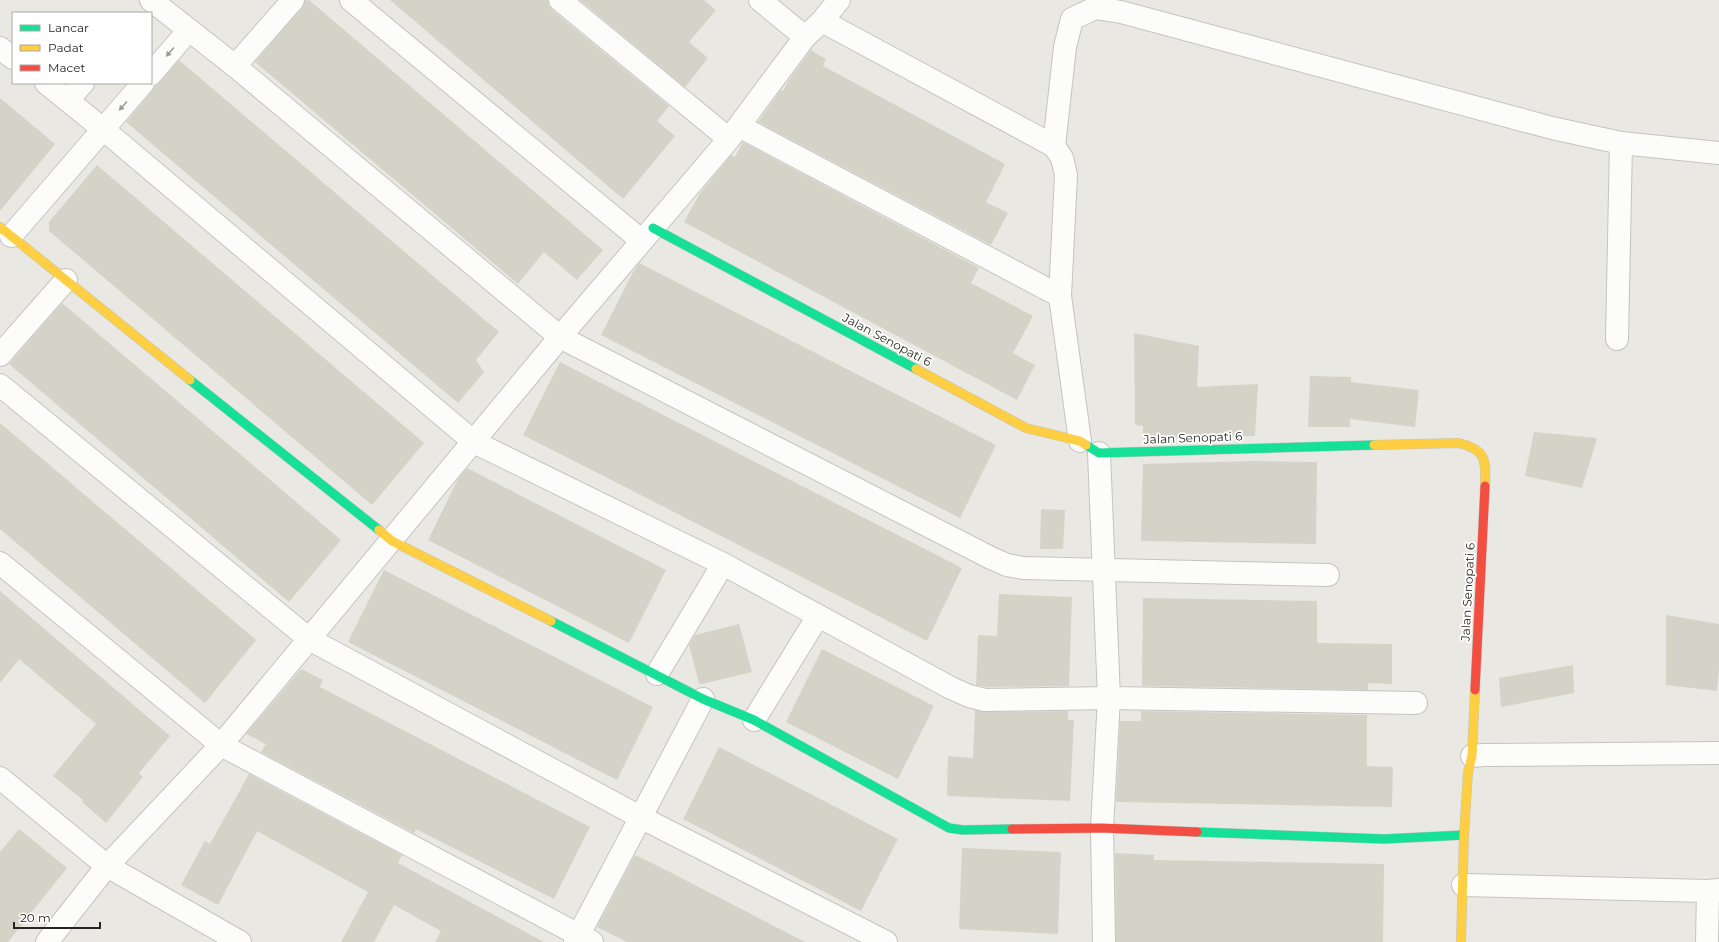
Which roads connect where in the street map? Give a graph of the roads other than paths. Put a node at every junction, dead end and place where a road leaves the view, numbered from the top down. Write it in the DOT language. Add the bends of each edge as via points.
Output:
graph roads {
  1 [pos="293,0"];
  2 [pos="351,0"];
  3 [pos="560,0"];
  4 [pos="760,0"];
  5 [pos="839,0"];
  6 [pos="149,5"];
  7 [pos="822,21"];
  8 [pos="189,30"];
  9 [pos="805,37"];
  10 [pos="0,48"];
  11 [pos="12,57"];
  12 [pos="235,66"];
  13 [pos="152,73"];
  14 [pos="47,84"];
  15 [pos="82,84"];
  16 [pos="142,84"];
  17 [pos="68,100"];
  18 [pos="103,129"];
  19 [pos="734,133"];
  20 [pos="1621,143"];
  21 [pos="1054,146"];
  22 [pos="1719,153"];
  23 [pos="6,232"];
  24 [pos="647,234"];
  25 [pos="66,280"];
  26 [pos="1060,296"];
  27 [pos="560,337"];
  28 [pos="1617,339"];
  29 [pos="0,355"];
  30 [pos="0,385"];
  31 [pos="1080,441"];
  32 [pos="474,442"];
  33 [pos="1099,453"];
  34 [pos="392,541"];
  35 [pos="0,563"];
  36 [pos="723,564"];
  37 [pos="1105,571"];
  38 [pos="1328,575"];
  39 [pos="818,616"];
  40 [pos="309,639"];
  41 [pos="657,674"];
  42 [pos="703,698"];
  43 [pos="1109,698"];
  44 [pos="1416,703"];
  45 [pos="754,720"];
  46 [pos="221,744"];
  47 [pos="1719,753"];
  48 [pos="1472,756"];
  49 [pos="0,778"];
  50 [pos="640,817"];
  51 [pos="1102,828"];
  52 [pos="1464,835"];
  53 [pos="107,866"];
  54 [pos="1463,886"];
  55 [pos="1714,890"];
  56 [pos="582,940"];
  57 [pos="47,942"];
  58 [pos="240,942"];
  59 [pos="886,942"];
  60 [pos="1104,942"];
  61 [pos="1461,942"];
  62 [pos="1707,942"];
  1 -- 12 [label="street"];
  2 -- 24 [label="street"];
  3 -- 19 [label="street"];
  4 -- 9 [label="street"];
  5 -- 7 [label="street"];
  6 -- 8 [label="street"];
  7 -- 9 [label="street"];
  7 -- 21 [label="street"];
  8 -- 12 [label="street"];
  8 -- 13 [label="street, one-way"];
  9 -- 19 [label="street"];
  10 -- 11 [label="street"];
  12 -- 27 [label="street"];
  14 -- 17 [label="street"];
  15 -- 17 [label="street"];
  16 -- 18 [label="street, one-way"];
  17 -- 18 [label="street"];
  18 -- 23 [label="street"];
  18 -- 32 [label="street"];
  19 -- 24 [label="street"];
  19 -- 26 [label="street"];
  20 -- 21 [label="street" via="1552,128 1122,12 1095,8 1072,19 1065,47"];
  20 -- 22 [label="street"];
  20 -- 28 [label="street"];
  21 -- 26 [label="street" via="1062,158 1066,175"];
  23 -- 25 [label="street"];
  24 -- 27 [label="street"];
  24 -- 31 [label="street, Jalan Senopati 6" via="1026,428"];
  25 -- 29 [label="street"];
  25 -- 34 [label="street"];
  26 -- 31 [label="street"];
  27 -- 32 [label="street"];
  27 -- 37 [label="street" via="1007,565 1023,568"];
  30 -- 40 [label="street"];
  31 -- 33 [label="street, Jalan Senopati 6"];
  32 -- 34 [label="street"];
  32 -- 36 [label="street"];
  33 -- 37 [label="street"];
  33 -- 48 [label="street, Jalan Senopati 6" via="1459,443 1478,449 1486,464"];
  34 -- 40 [label="street"];
  34 -- 41 [label="street"];
  35 -- 46 [label="street"];
  36 -- 39 [label="street"];
  36 -- 41 [label="street"];
  37 -- 38 [label="street"];
  37 -- 43 [label="street"];
  39 -- 43 [label="street" via="969,696 984,700"];
  39 -- 45 [label="street"];
  40 -- 46 [label="street"];
  40 -- 50 [label="street"];
  41 -- 42 [label="street"];
  42 -- 45 [label="street"];
  42 -- 50 [label="street"];
  43 -- 44 [label="street"];
  43 -- 51 [label="street"];
  45 -- 51 [label="street" via="949,828"];
  46 -- 53 [label="street"];
  46 -- 56 [label="street"];
  47 -- 48 [label="street"];
  48 -- 52 [label="street, Jalan Senopati 6" via="1468,772"];
  49 -- 53 [label="street"];
  50 -- 56 [label="street"];
  50 -- 59 [label="street"];
  51 -- 52 [label="street" via="1384,839"];
  51 -- 60 [label="street"];
  52 -- 54 [label="street, Jalan Senopati 6"];
  53 -- 57 [label="street"];
  53 -- 58 [label="street"];
  54 -- 55 [label="street"];
  54 -- 61 [label="street, Jalan Senopati 6"];
  55 -- 62 [label="street"];
}
